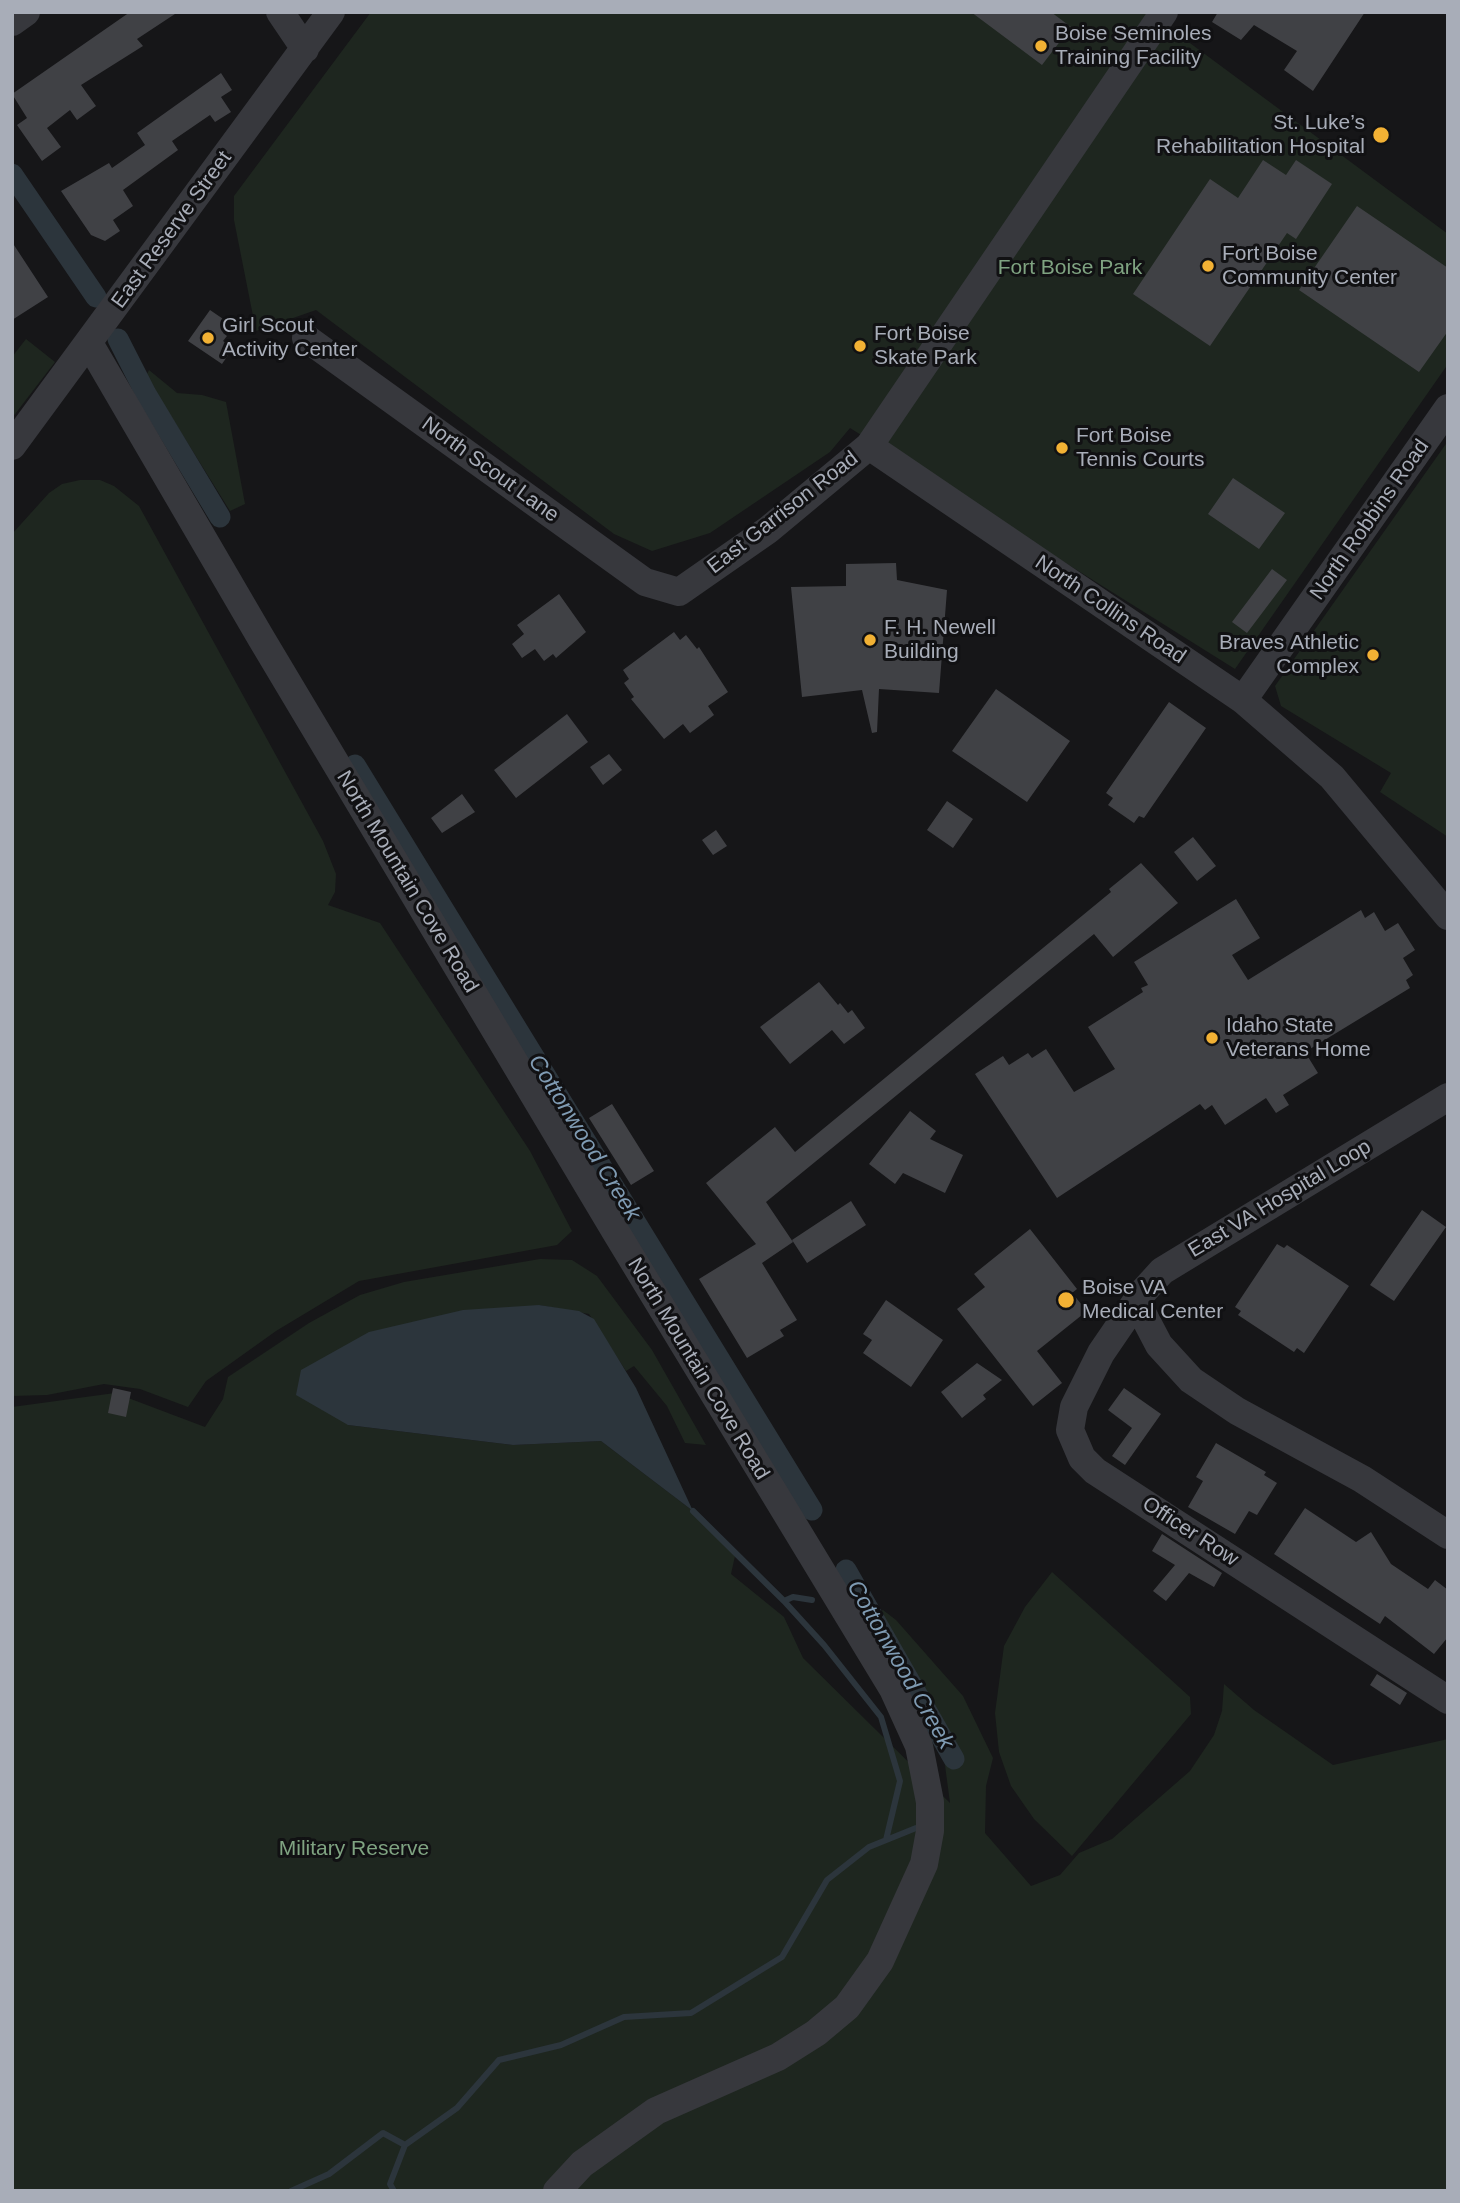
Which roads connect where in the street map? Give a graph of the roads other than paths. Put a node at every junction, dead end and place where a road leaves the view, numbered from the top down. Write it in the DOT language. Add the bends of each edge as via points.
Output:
graph roads {
  1 [pos="26,12"];
  2 [pos="280,12"];
  3 [pos="331,12"];
  4 [pos="1164,12"];
  5 [pos="12,22"];
  6 [pos="305,49"];
  7 [pos="306,338"];
  8 [pos="89,343"];
  9 [pos="1448,408"];
  10 [pos="12,446"];
  11 [pos="869,446"];
  12 [pos="679,592"];
  13 [pos="1243,700"];
  14 [pos="1448,916"];
  15 [pos="1448,1097"];
  16 [pos="1136,1301"];
  17 [pos="1448,1535"];
  18 [pos="1448,1700"];
  19 [pos="557,2191"];
  1 -- 5 [label="street"];
  2 -- 6 [label="street"];
  3 -- 6 [label="street, East Reserve Street"];
  4 -- 11 [label="street, East Garrison Road"];
  6 -- 8 [label="street, East Reserve Street"];
  7 -- 12 [label="street, North Scout Lane" via="645,582"];
  8 -- 10 [label="street, East Reserve Street"];
  8 -- 19 [label="street, North Mountain Cove Road" via="267,649 893,1689 919,1746 930,1831 923,1864 880,1961 847,2007 778,2057 656,2111 582,2164"];
  9 -- 13 [label="street, North Robbins Road"];
  11 -- 12 [label="street, East Garrison Road" via="768,530"];
  11 -- 13 [label="street, North Collins Road"];
  13 -- 14 [label="street, North Collins Road" via="1332,777"];
  15 -- 16 [label="street, East VA Hospital Loop" via="1162,1271"];
  16 -- 17 [label="street" via="1159,1345 1191,1380 1237,1412 1362,1479"];
  16 -- 18 [label="street, Officer Row" via="1101,1353 1074,1407 1070,1430 1083,1458 1095,1471"];
}
